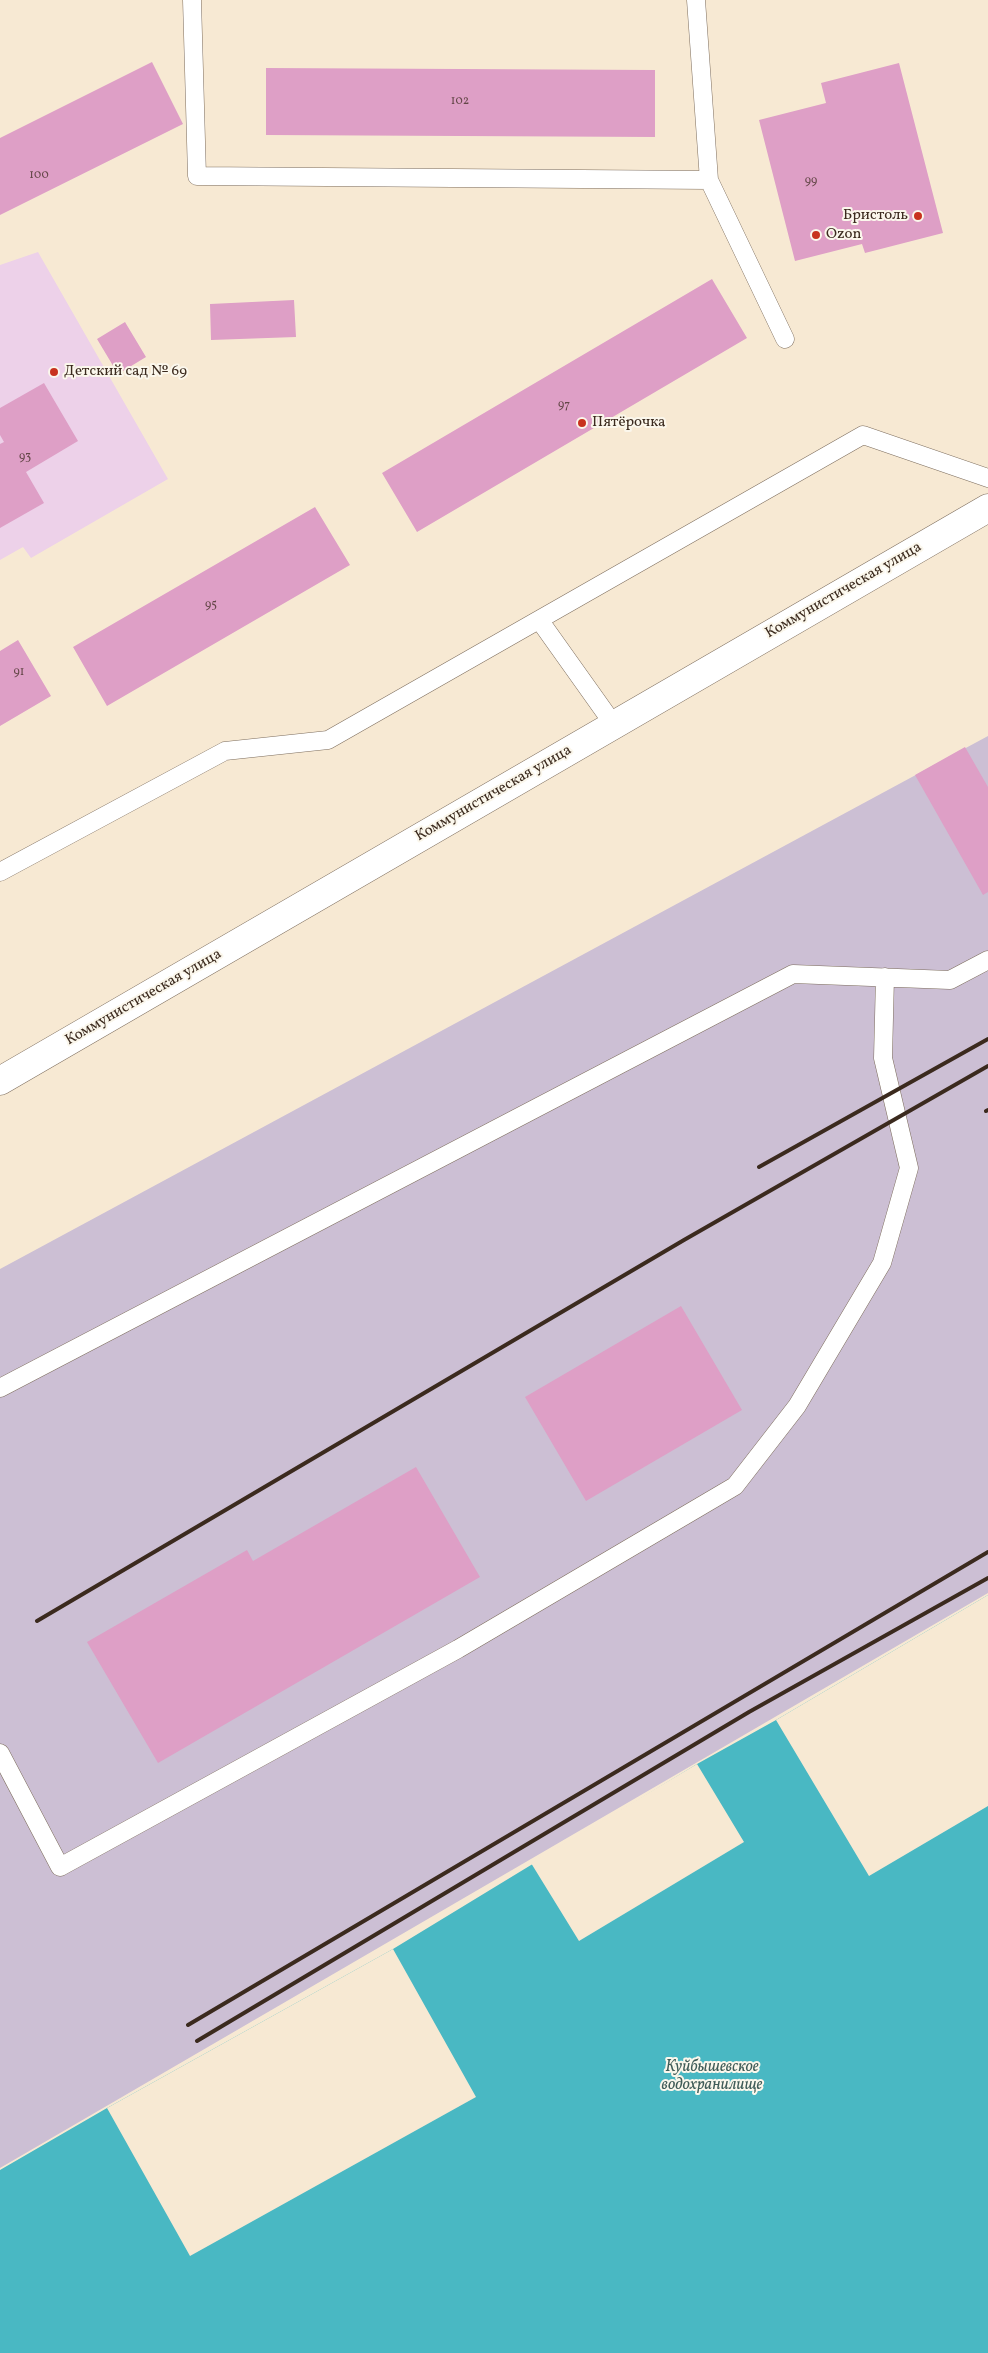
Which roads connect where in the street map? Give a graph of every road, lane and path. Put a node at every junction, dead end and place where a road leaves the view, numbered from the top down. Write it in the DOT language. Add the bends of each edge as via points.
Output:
graph roads {
  1 [pos="192,0"];
  2 [pos="696,0"];
  3 [pos="708,180"];
  4 [pos="785,339"];
  5 [pos="988,478"];
  6 [pos="988,508"];
  7 [pos="540,622"];
  8 [pos="614,725"];
  9 [pos="0,872"];
  10 [pos="988,960"];
  11 [pos="885,977"];
  12 [pos="0,1081"];
  13 [pos="0,1388"];
  14 [pos="0,1753"];
  1 -- 3 [label="lane" via="197,176"];
  2 -- 3 [label="lane"];
  3 -- 4 [label="lane"];
  5 -- 7 [label="lane" via="864,435"];
  6 -- 8 [label="main road, Коммунистическая улица"];
  7 -- 8 [label="lane"];
  7 -- 9 [label="lane" via="328,740 225,751"];
  8 -- 12 [label="main road, Коммунистическая улица"];
  10 -- 11 [label="lane" via="950,980"];
  11 -- 13 [label="lane" via="793,974"];
  11 -- 14 [label="lane" via="883,1058 909,1168 882,1262 797,1406 735,1486 458,1649 60,1866"];
}
